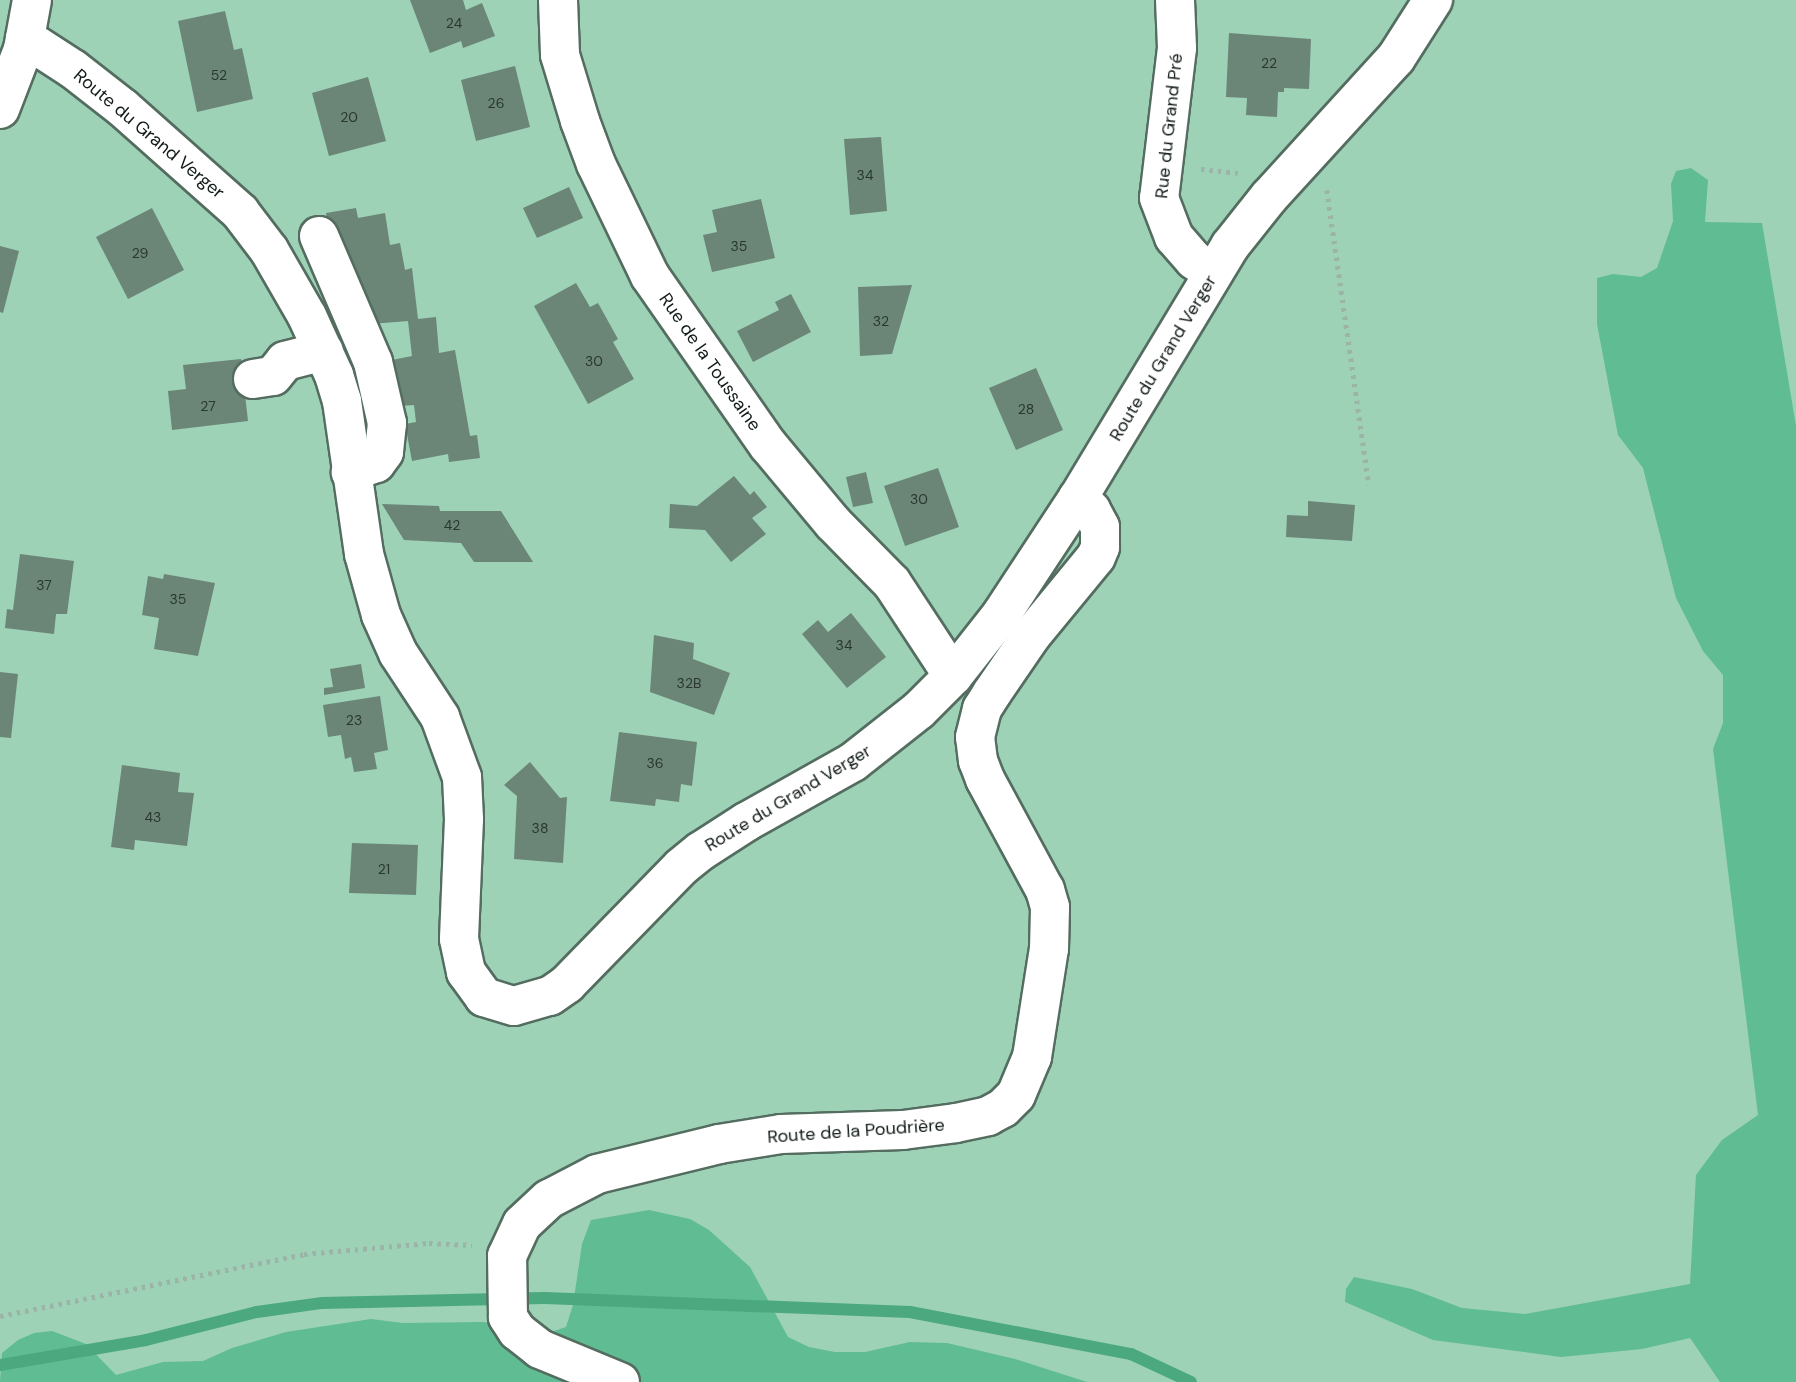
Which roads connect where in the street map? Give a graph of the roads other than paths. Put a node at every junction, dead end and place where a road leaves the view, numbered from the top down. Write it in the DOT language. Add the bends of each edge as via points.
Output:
graph roads {
  1 [pos="32,0"];
  2 [pos="558,0"];
  3 [pos="1175,0"];
  4 [pos="1433,0"];
  5 [pos="16,42"];
  6 [pos="0,109"];
  7 [pos="319,236"];
  8 [pos="1213,273"];
  9 [pos="324,351"];
  10 [pos="253,379"];
  11 [pos="351,472"];
  12 [pos="1078,498"];
  13 [pos="953,676"];
  14 [pos="620,1382"];
  1 -- 5 [label="street"];
  2 -- 13 [label="street, Rue de la Toussaine" via="561,55 580,121 650,276 768,445 833,523 892,583"];
  3 -- 8 [label="street, Rue du Grand Pré" via="1177,48 1159,198 1166,223 1194,260"];
  4 -- 8 [label="street, Route du Grand Verger" via="1396,58 1248,222"];
  5 -- 6 [label="street"];
  5 -- 9 [label="street, Route du Grand Verger" via="73,69 240,212 269,250"];
  7 -- 11 [label="street" via="373,362 387,423 384,452 376,463"];
  8 -- 12 [label="street, Route du Grand Verger"];
  9 -- 10 [label="street" via="285,361 273,376"];
  9 -- 11 [label="street, Route du Grand Verger" via="342,401"];
  11 -- 13 [label="street, Route du Grand Verger" via="364,554 381,615 398,653 440,717 456,757 464,798 461,956 474,985 484,997 498,1003 531,1003 567,984 701,851 853,762 919,710"];
  12 -- 13 [label="street, Route du Grand Verger" via="1001,615"];
  12 -- 14 [label="street, Route de la Poudrière" via="1100,527 1096,557 1031,636 992,693 982,709 975,737 985,779 1040,879 1050,907 1049,949 1032,1057 1016,1095 988,1116 956,1123 902,1130 781,1134 719,1144 597,1174 566,1188 531,1213 508,1263 508,1317 517,1331 540,1349"];
}
